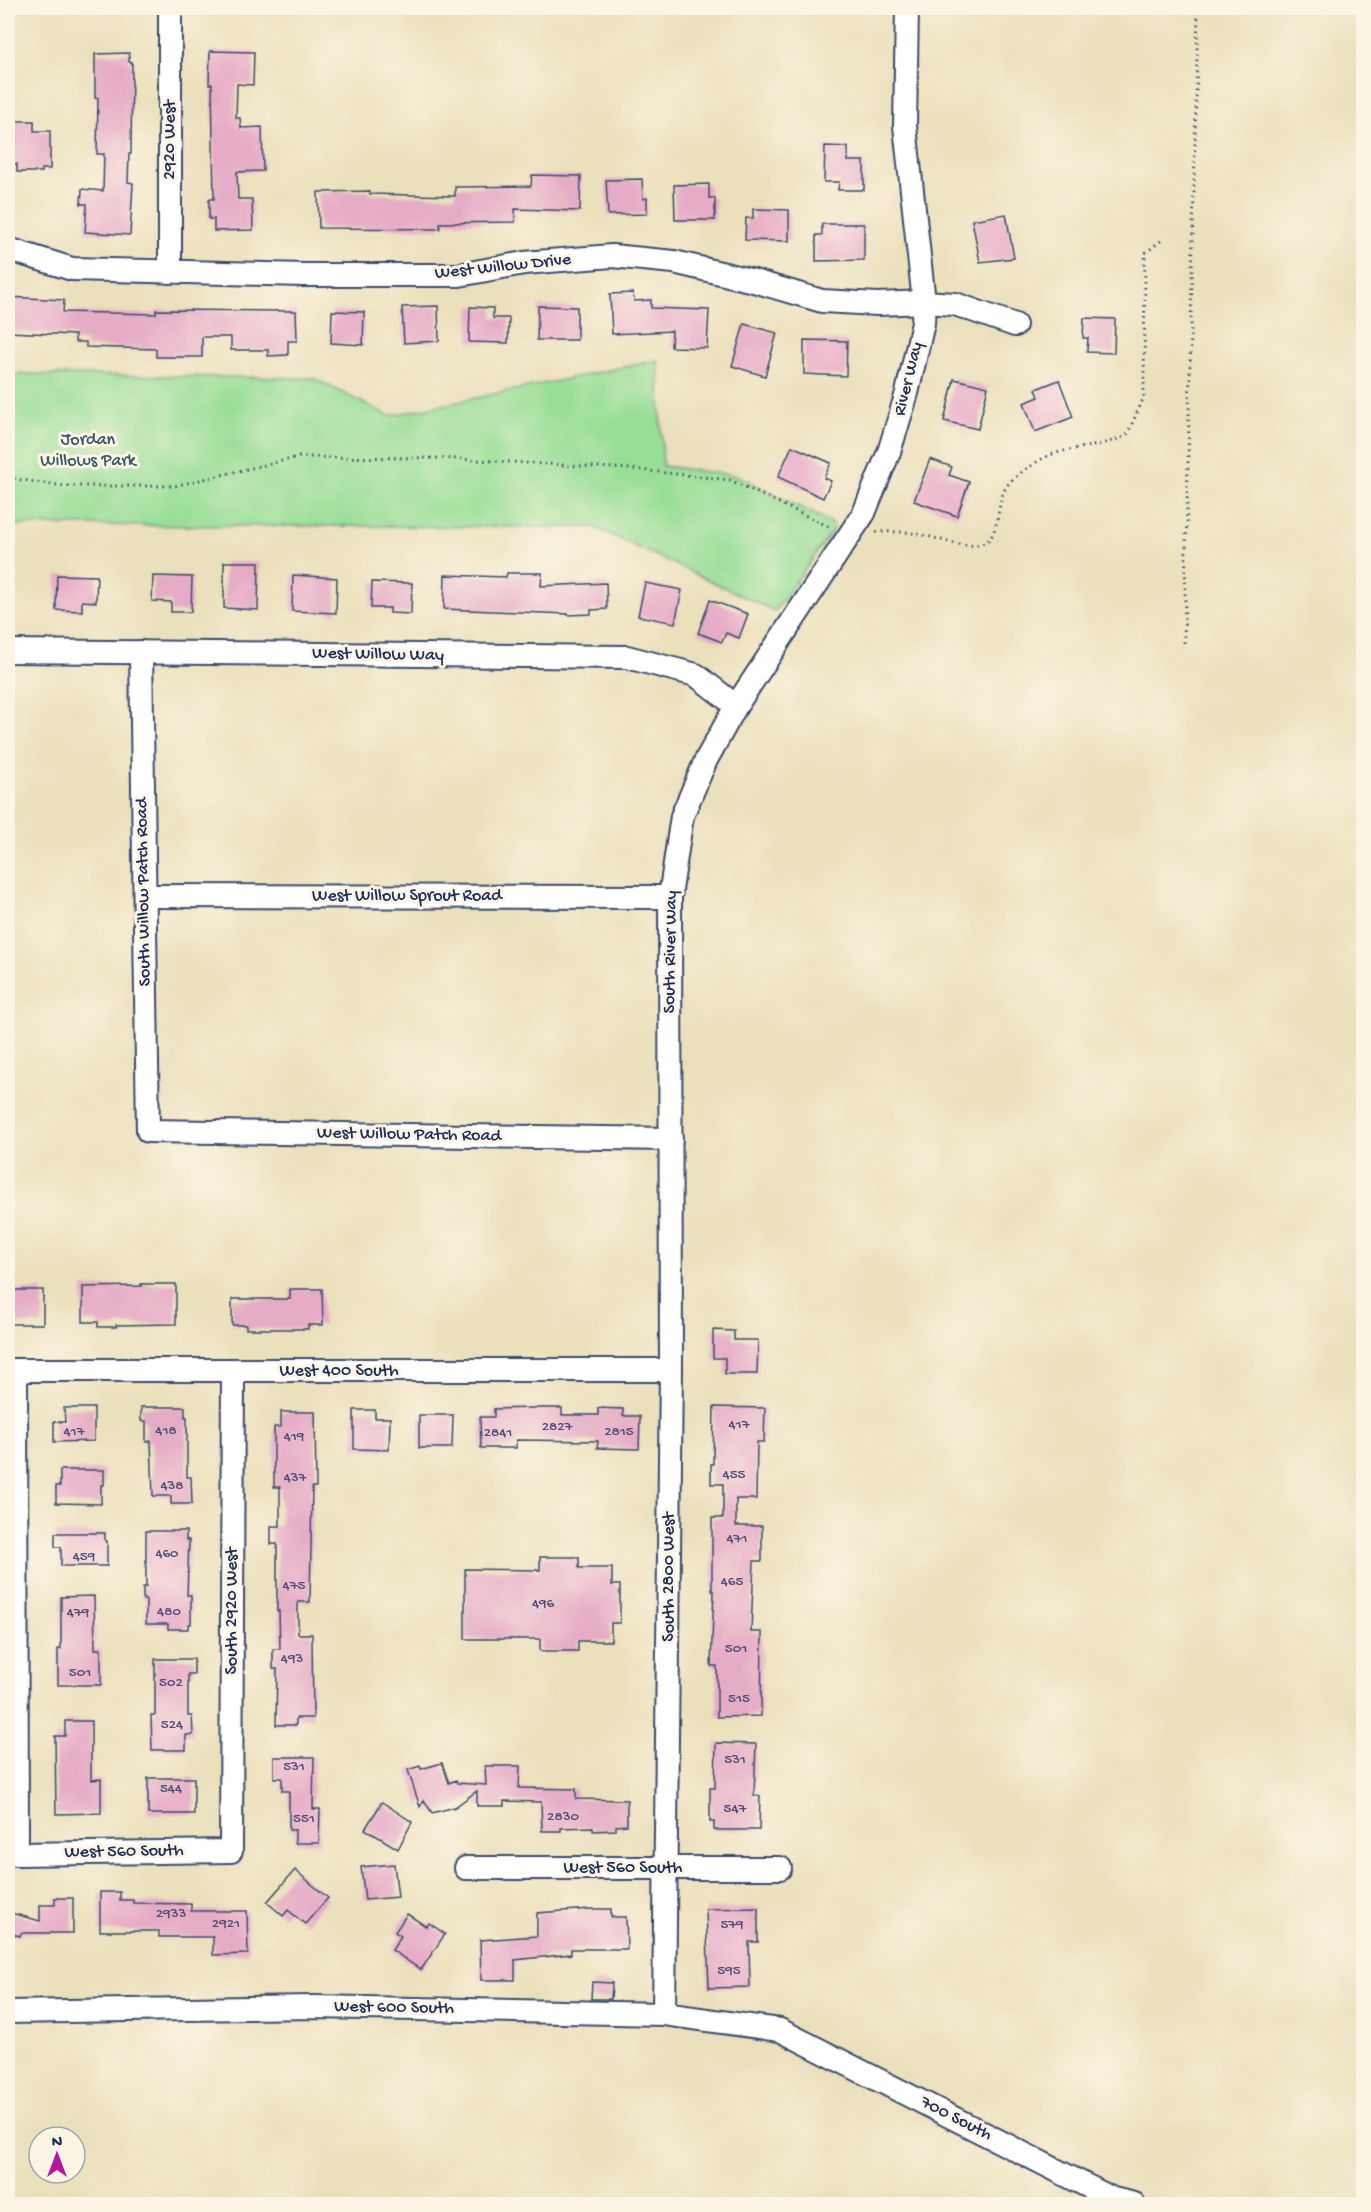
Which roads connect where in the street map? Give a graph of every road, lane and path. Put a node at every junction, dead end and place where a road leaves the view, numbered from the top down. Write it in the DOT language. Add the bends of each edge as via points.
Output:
graph roads {
  1 [pos="170,8"];
  2 [pos="906,8"];
  3 [pos="1198,8"];
  4 [pos="1162,240"];
  5 [pos="8,249"];
  6 [pos="170,272"];
  7 [pos="924,302"];
  8 [pos="1015,325"];
  9 [pos="8,478"];
  10 [pos="834,529"];
  11 [pos="871,532"];
  12 [pos="1184,643"];
  13 [pos="8,651"];
  14 [pos="141,652"];
  15 [pos="736,706"];
  16 [pos="145,896"];
  17 [pos="670,897"];
  18 [pos="148,1131"];
  19 [pos="671,1139"];
  20 [pos="12,1370"];
  21 [pos="671,1370"];
  22 [pos="233,1371"];
  23 [pos="231,1851"];
  24 [pos="466,1868"];
  25 [pos="667,1868"];
  26 [pos="780,1868"];
  27 [pos="8,2012"];
  28 [pos="664,2014"];
  29 [pos="780,2030"];
  30 [pos="1134,2205"];
  1 -- 6 [label="street, 2920 West"];
  2 -- 7 [label="street, River Way" via="905,126"];
  3 -- 12 [label="path"];
  4 -- 11 [label="path" via="1145,254 1144,397 1127,435 1110,444 1055,453 1010,482 1000,498 994,534 985,542 969,545 912,533"];
  5 -- 6 [label="street, West Willow Drive" via="72,269"];
  6 -- 7 [label="street, West Willow Drive" via="459,275 524,263 612,256 674,262 822,301"];
  7 -- 8 [label="street, West Willow Drive" via="955,304"];
  7 -- 15 [label="street, River Way" via="907,393 890,452 864,513"];
  9 -- 10 [label="path" via="64,486 174,486 299,457 441,458 620,469 730,480"];
  13 -- 14 [label="street, West Willow Way"];
  14 -- 15 [label="street, West Willow Way" via="627,657 696,675"];
  14 -- 16 [label="street, South Willow Patch Road"];
  15 -- 17 [label="street, South River Way" via="706,760 682,816"];
  16 -- 17 [label="street, West Willow Sprout Road"];
  16 -- 18 [label="street, South Willow Patch Road"];
  17 -- 19 [label="street, South River Way"];
  18 -- 19 [label="street, West Willow Patch Road"];
  19 -- 21 [label="street, South 2800 West"];
  20 -- 22 [label="street, West 400 South"];
  20 -- 23 [label="street, West 560 South" via="17,1854"];
  21 -- 22 [label="street, West 400 South"];
  21 -- 25 [label="street, South 2800 West"];
  22 -- 23 [label="street, South 2920 West"];
  24 -- 25 [label="street, West 560 South"];
  25 -- 26 [label="street, West 560 South"];
  25 -- 28 [label="street, South 2800 West"];
  27 -- 28 [label="street, West 600 South" via="314,2007"];
  28 -- 29 [label="street, West 600 South"];
  29 -- 30 [label="street, 700 South" via="1113,2199"];
}
